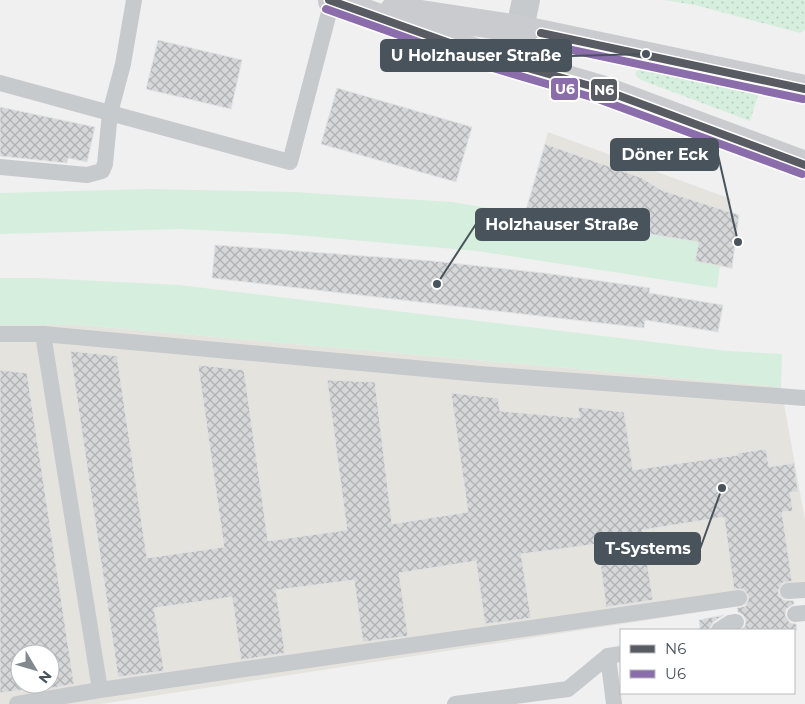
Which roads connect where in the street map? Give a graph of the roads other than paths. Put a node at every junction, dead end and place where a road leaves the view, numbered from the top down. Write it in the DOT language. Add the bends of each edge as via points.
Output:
graph roads {
  1 [pos="134,0"];
  2 [pos="330,0"];
  3 [pos="526,0"];
  4 [pos="519,29"];
  5 [pos="512,64"];
  6 [pos="0,83"];
  7 [pos="805,89"];
  8 [pos="110,113"];
  9 [pos="805,166"];
  10 [pos="0,167"];
  11 [pos="0,334"];
  12 [pos="43,334"];
  13 [pos="805,398"];
  14 [pos="805,590"];
  15 [pos="788,591"];
  16 [pos="739,598"];
  17 [pos="736,622"];
  18 [pos="720,629"];
  19 [pos="615,655"];
  20 [pos="100,690"];
  21 [pos="17,704"];
  22 [pos="455,704"];
  23 [pos="614,704"];
  1 -- 8 [label="lane" via="123,64"];
  2 -- 4 [label="main road"];
  2 -- 5 [label="main road"];
  2 -- 8 [label="lane" via="290,162"];
  3 -- 4 [label="street"];
  4 -- 5 [label="street"];
  4 -- 7 [label="main road"];
  5 -- 9 [label="main road" via="601,89"];
  6 -- 8 [label="lane"];
  8 -- 10 [label="lane" via="102,171 87,175"];
  11 -- 12 [label="lane"];
  12 -- 13 [label="lane" via="480,374"];
  12 -- 20 [label="lane"];
  14 -- 15 [label="lane"];
  16 -- 20 [label="lane"];
  17 -- 18 [label="lane"];
  19 -- 22 [label="lane" via="568,690"];
  19 -- 23 [label="lane"];
  20 -- 21 [label="lane"];
}
